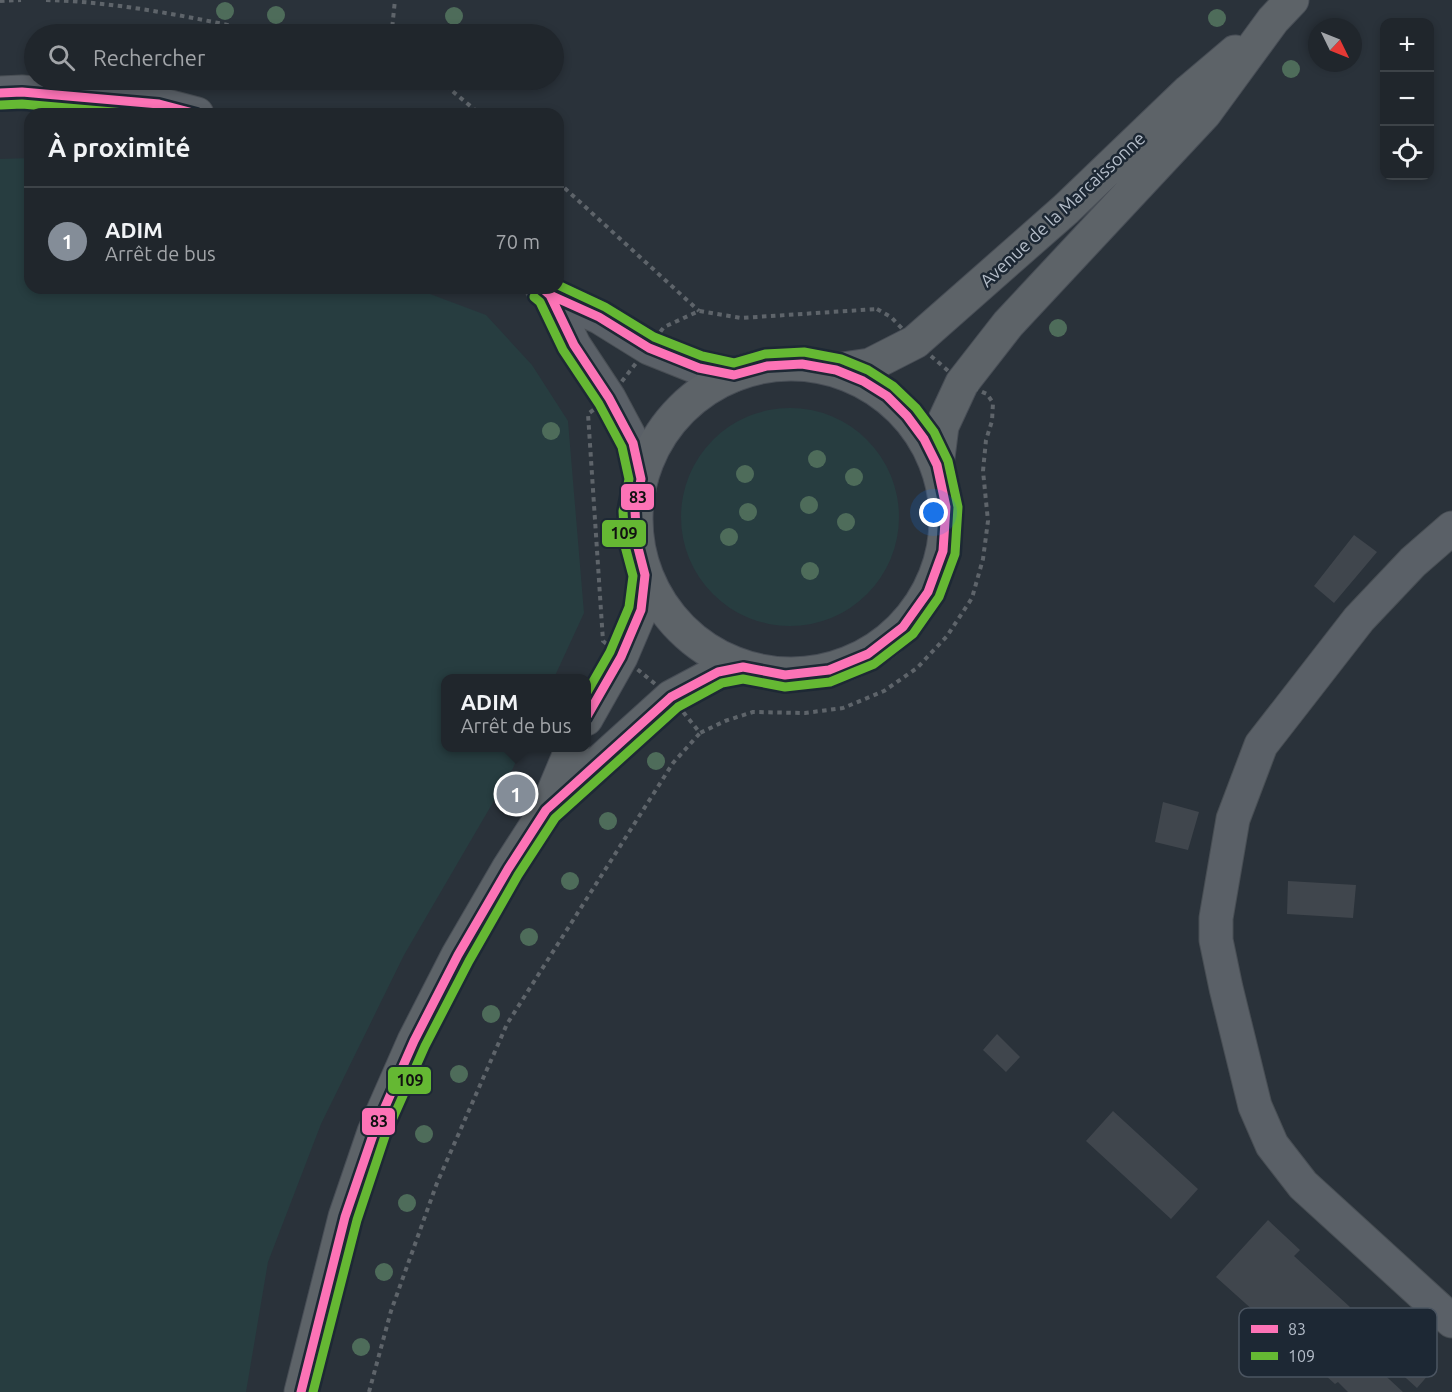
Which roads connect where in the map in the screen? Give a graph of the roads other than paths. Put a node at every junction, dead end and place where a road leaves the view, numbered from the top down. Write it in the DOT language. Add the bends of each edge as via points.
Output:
graph roads {
  1 [pos="1282,10"];
  2 [pos="0,93"];
  3 [pos="174,108"];
  4 [pos="548,294"];
  5 [pos="552,294"];
  6 [pos="836,370"];
  7 [pos="734,375"];
  8 [pos="937,465"];
  9 [pos="641,479"];
  10 [pos="1452,528"];
  11 [pos="645,575"];
  12 [pos="743,668"];
  13 [pos="591,710"];
  14 [pos="570,752"];
  15 [pos="546,810"];
  16 [pos="1452,1321"];
  17 [pos="301,1392"];
  1 -- 6 [label="main road, Avenue de la Marcaissonne" via="915,342 870,365"];
  1 -- 8 [label="main road, Avenue de la Marcaissonne" via="1205,113 1008,324 962,383 942,426"];
  2 -- 3 [label="street"];
  4 -- 9 [label="street" via="633,443"];
  5 -- 7 [label="street" via="599,316 649,348 699,368"];
  6 -- 7 [label="main road" via="802,364 779,365"];
  6 -- 8 [label="main road" via="887,396 908,416"];
  7 -- 9 [label="main road" via="702,392 675,416 654,445"];
  8 -- 12 [label="main road" via="946,507 943,550 928,592 903,627 868,654 829,670 785,675"];
  9 -- 11 [label="main road" via="636,522"];
  10 -- 16 [label="street" via="1359,619 1261,745 1233,819 1216,918 1216,940 1255,1106 1272,1145 1304,1185"];
  11 -- 12 [label="main road" via="661,606 684,632 711,654"];
  11 -- 13 [label="main road" via="641,610 621,657"];
  12 -- 15 [label="main road" via="718,672 671,697"];
  14 -- 15 [label="main road"];
  15 -- 17 [label="main road" via="458,955 374,1132 345,1217"];
}
